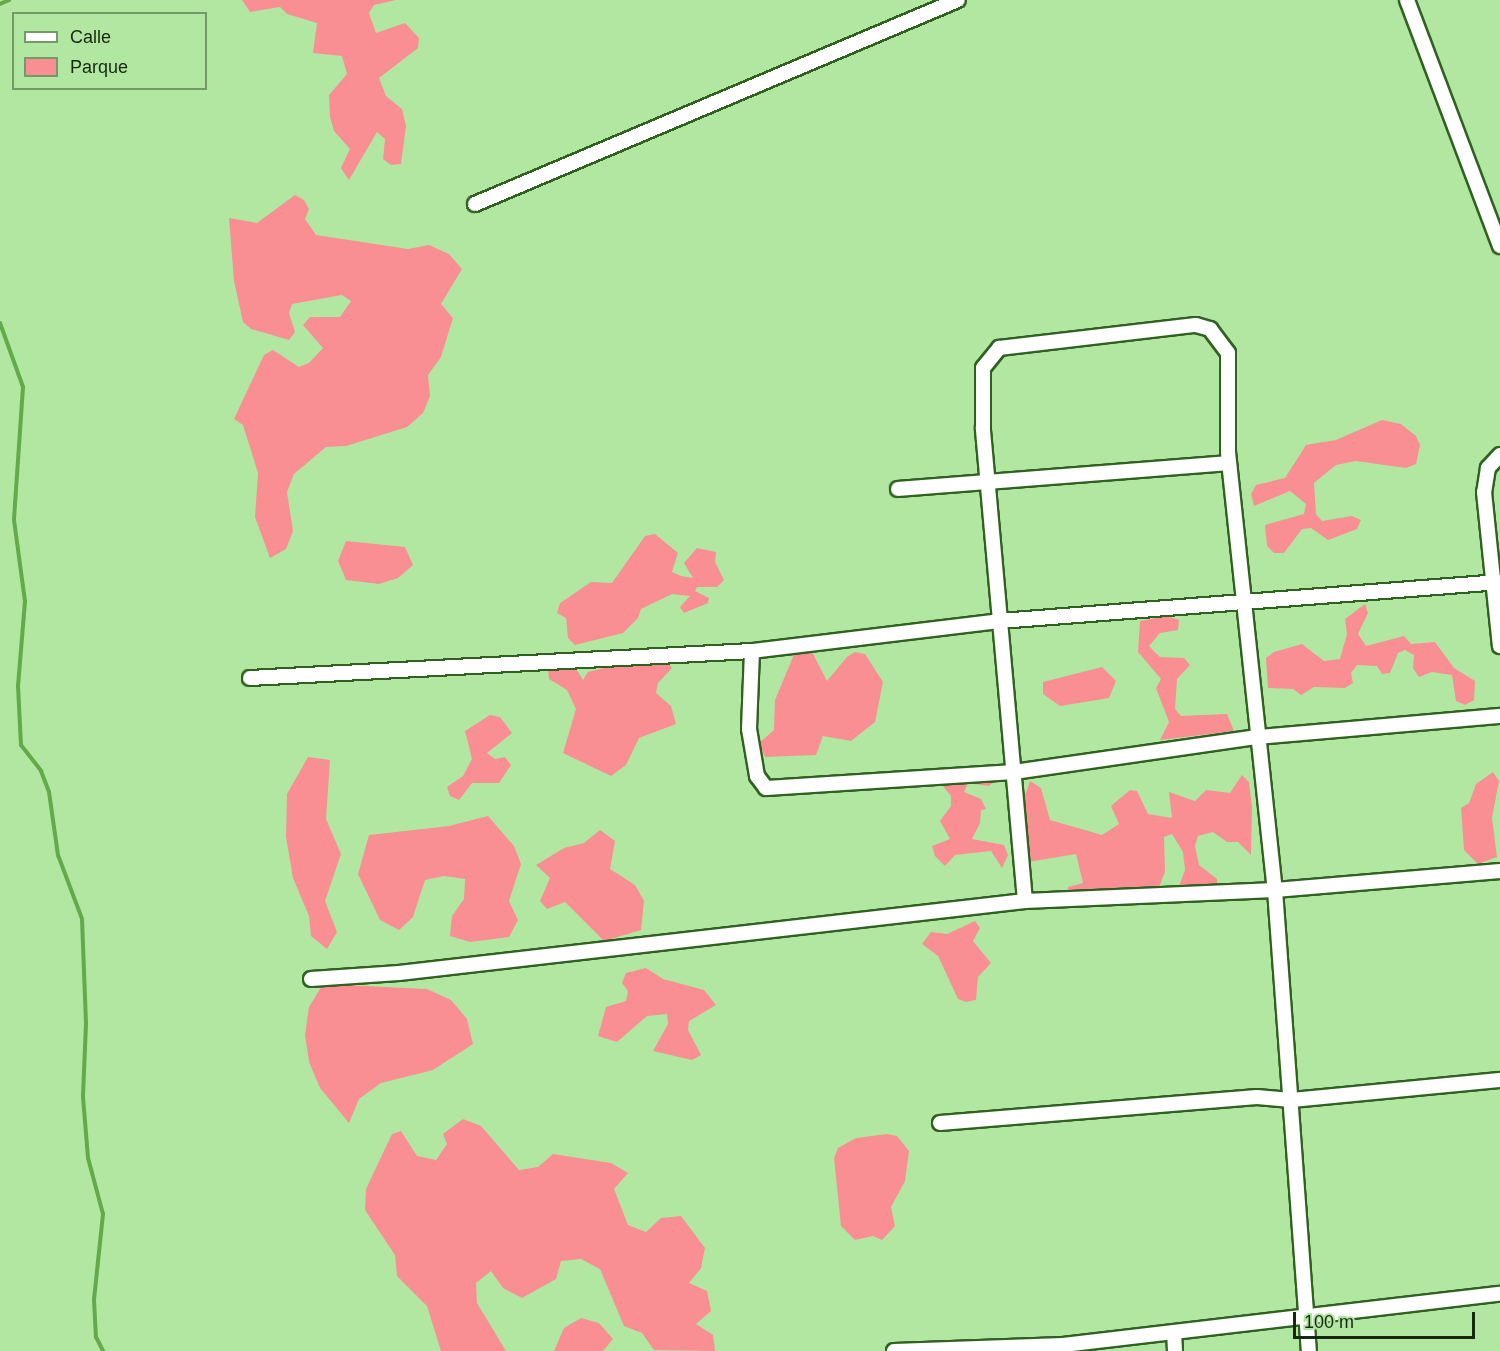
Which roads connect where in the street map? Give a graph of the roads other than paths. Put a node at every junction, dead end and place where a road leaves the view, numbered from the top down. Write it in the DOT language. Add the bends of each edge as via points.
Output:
graph roads {
  1 [pos="958,0"];
  2 [pos="1407,0"];
  3 [pos="475,204"];
  4 [pos="1500,246"];
  5 [pos="1500,455"];
  6 [pos="1229,463"];
  7 [pos="987,482"];
  8 [pos="898,489"];
  9 [pos="1496,582"];
  10 [pos="1245,602"];
  11 [pos="1000,621"];
  12 [pos="1500,646"];
  13 [pos="752,651"];
  14 [pos="250,678"];
  15 [pos="1500,716"];
  16 [pos="1258,737"];
  17 [pos="1014,772"];
  18 [pos="1500,871"];
  19 [pos="1275,890"];
  20 [pos="1025,901"];
  21 [pos="311,979"];
  22 [pos="1500,1080"];
  23 [pos="1291,1100"];
  24 [pos="940,1123"];
  25 [pos="1500,1294"];
  26 [pos="1307,1316"];
  27 [pos="1174,1332"];
  28 [pos="1042,1348"];
  29 [pos="894,1351"];
  30 [pos="1175,1351"];
  31 [pos="1309,1351"];
  1 -- 3 [label="street"];
  2 -- 4 [label="street"];
  5 -- 9 [label="street" via="1488,468 1484,492"];
  6 -- 7 [label="street"];
  6 -- 7 [label="street" via="1228,353 1210,329 1196,325 992,352 983,368"];
  6 -- 10 [label="street"];
  7 -- 8 [label="street"];
  7 -- 11 [label="street"];
  9 -- 10 [label="street"];
  9 -- 12 [label="street"];
  10 -- 11 [label="street"];
  10 -- 16 [label="street"];
  11 -- 13 [label="street"];
  11 -- 17 [label="street"];
  13 -- 14 [label="street"];
  13 -- 17 [label="street" via="748,729 757,776 766,788"];
  15 -- 16 [label="street"];
  16 -- 17 [label="street"];
  16 -- 19 [label="street"];
  17 -- 20 [label="street"];
  18 -- 19 [label="street"];
  19 -- 20 [label="street"];
  19 -- 23 [label="street"];
  20 -- 21 [label="street" via="399,973"];
  22 -- 23 [label="street"];
  23 -- 24 [label="street" via="1257,1097"];
  23 -- 26 [label="street"];
  25 -- 26 [label="street"];
  26 -- 27 [label="street"];
  26 -- 31 [label="street"];
  27 -- 28 [label="street"];
  27 -- 30 [label="street"];
  28 -- 29 [label="street"];
}
